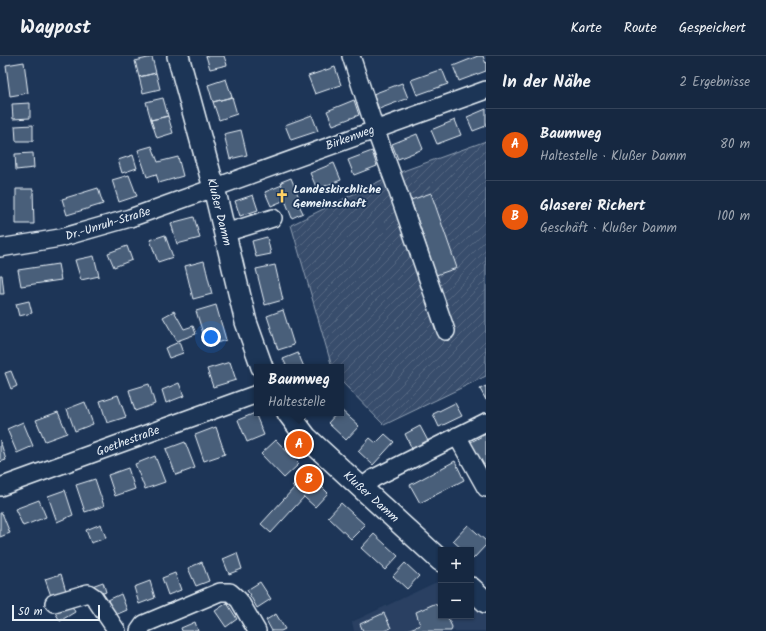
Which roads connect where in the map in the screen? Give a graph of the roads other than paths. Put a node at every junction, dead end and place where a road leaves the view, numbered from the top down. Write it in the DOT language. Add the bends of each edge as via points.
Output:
graph roads {
  1 [pos="178,56"];
  2 [pos="351,56"];
  3 [pos="486,90"];
  4 [pos="374,129"];
  5 [pos="214,188"];
  6 [pos="274,218"];
  7 [pos="225,233"];
  8 [pos="0,248"];
  9 [pos="446,331"];
  10 [pos="261,364"];
  11 [pos="254,395"];
  12 [pos="290,416"];
  13 [pos="486,422"];
  14 [pos="458,436"];
  15 [pos="0,487"];
  16 [pos="361,488"];
  17 [pos="486,488"];
  18 [pos="438,558"];
  19 [pos="474,591"];
  20 [pos="486,602"];
  21 [pos="54,603"];
  22 [pos="118,631"];
  23 [pos="139,631"];
  24 [pos="257,631"];
  1 -- 5 [label="main road, Klußer Damm"];
  2 -- 4 [label="street"];
  3 -- 4 [label="street, Birkenweg"];
  4 -- 5 [label="street, Birkenweg"];
  4 -- 9 [label="street"];
  5 -- 7 [label="main road, Klußer Damm"];
  5 -- 8 [label="street, Dr.-Unruh-Straße" via="130,218 60,238"];
  6 -- 7 [label="street"];
  7 -- 10 [label="main road, Klußer Damm" via="246,322"];
  11 -- 15 [label="street, Goethestraße"];
  12 -- 16 [label="main road, Klußer Damm" via="306,437"];
  13 -- 14 [label="street"];
  14 -- 16 [label="street" via="374,478"];
  14 -- 17 [label="street"];
  16 -- 18 [label="main road, Klußer Damm"];
  19 -- 20 [label="main road"];
  21 -- 22 [label="street" via="88,593 94,597"];
  23 -- 24 [label="street" via="144,624 220,592 230,592 239,600"];
}
